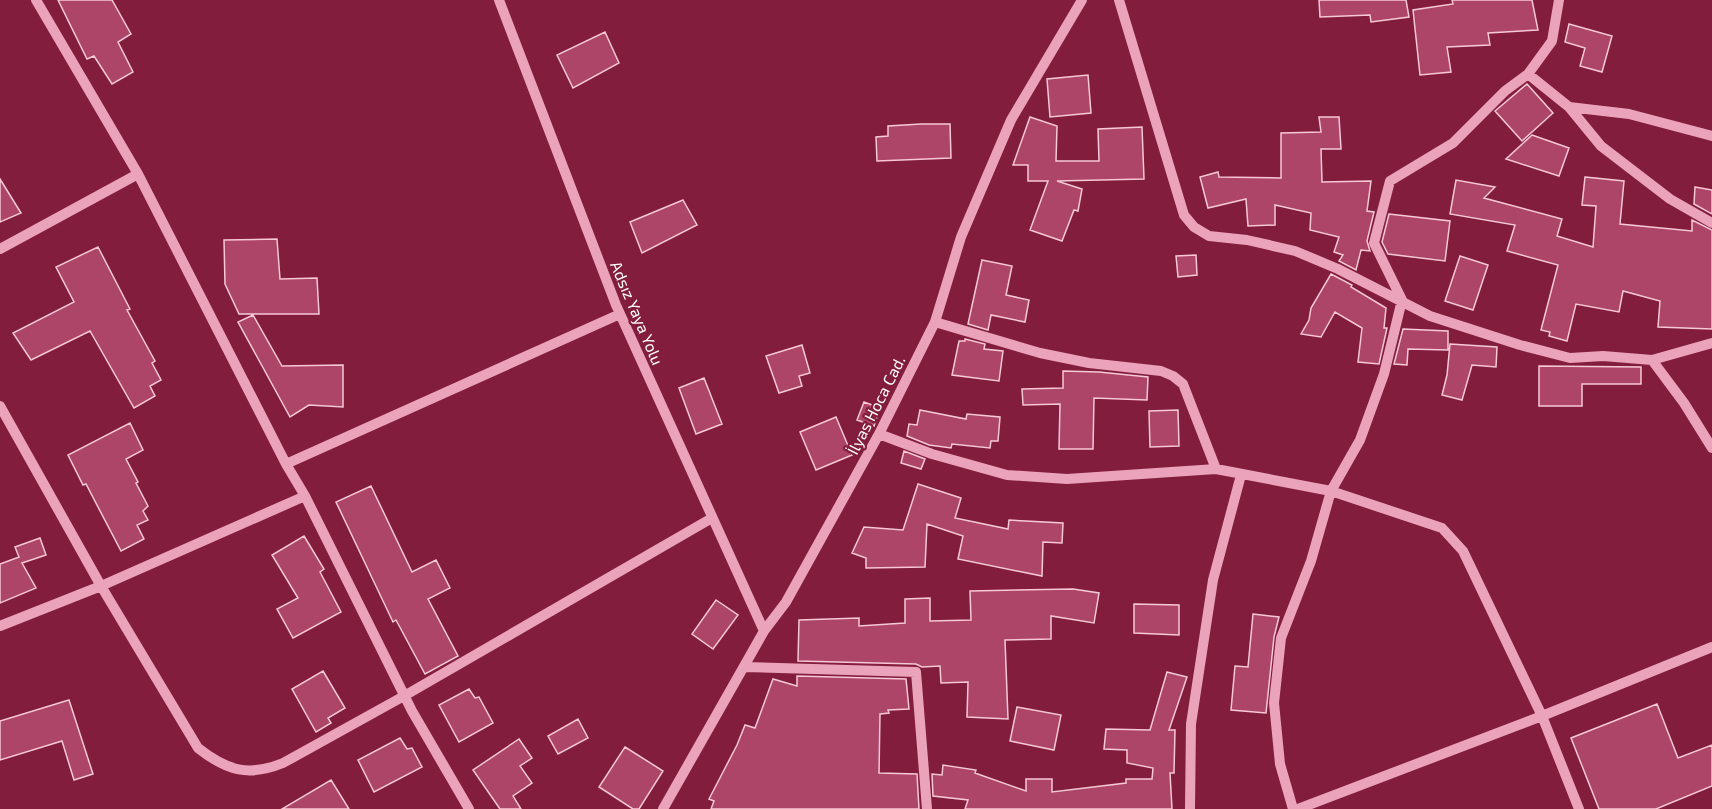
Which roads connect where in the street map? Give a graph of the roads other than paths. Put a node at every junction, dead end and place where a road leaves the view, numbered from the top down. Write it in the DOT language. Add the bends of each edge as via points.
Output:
graph roads {
  1 [pos="36,0"];
  2 [pos="499,0"];
  3 [pos="1082,0"];
  4 [pos="1119,0"];
  5 [pos="1559,0"];
  6 [pos="1528,74"];
  7 [pos="1569,107"];
  8 [pos="1712,136"];
  9 [pos="138,174"];
  10 [pos="1712,223"];
  11 [pos="0,249"];
  12 [pos="1402,300"];
  13 [pos="620,314"];
  14 [pos="935,322"];
  15 [pos="1712,343"];
  16 [pos="1652,360"];
  17 [pos="0,406"];
  18 [pos="879,434"];
  19 [pos="1712,448"];
  20 [pos="286,464"];
  21 [pos="1216,469"];
  22 [pos="1241,475"];
  23 [pos="1331,491"];
  24 [pos="305,496"];
  25 [pos="712,518"];
  26 [pos="101,586"];
  27 [pos="0,626"];
  28 [pos="764,631"];
  29 [pos="1712,647"];
  30 [pos="744,667"];
  31 [pos="404,696"];
  32 [pos="1542,716"];
  33 [pos="469,809"];
  34 [pos="663,809"];
  35 [pos="927,809"];
  36 [pos="1190,809"];
  37 [pos="1295,809"];
  38 [pos="1579,809"];
  1 -- 9 [label="street"];
  2 -- 13 [label="street, Adsız Yaya Yolu"];
  3 -- 14 [label="street, İlyas Hoca Cad." via="1011,120 961,237"];
  4 -- 12 [label="street" via="1184,215 1194,227 1209,236 1295,251"];
  5 -- 6 [label="street" via="1552,41"];
  6 -- 7 [label="street"];
  6 -- 12 [label="street" via="1505,91 1453,143 1390,181 1374,243"];
  7 -- 8 [label="street" via="1629,114"];
  7 -- 10 [label="street" via="1600,146 1670,199"];
  9 -- 11 [label="street"];
  9 -- 20 [label="street"];
  12 -- 16 [label="street" via="1430,316 1570,358"];
  12 -- 23 [label="street" via="1384,374 1360,440"];
  13 -- 20 [label="street"];
  13 -- 25 [label="street, Adsız Yaya Yolu"];
  14 -- 18 [label="street, İlyas Hoca Cad."];
  14 -- 21 [label="street" via="1040,353 1089,363 1161,370 1173,376 1182,384"];
  15 -- 16 [label="street"];
  16 -- 19 [label="street"];
  17 -- 26 [label="street"];
  18 -- 21 [label="street" via="1007,475 1066,479"];
  18 -- 28 [label="street, İlyas Hoca Cad." via="786,602"];
  20 -- 24 [label="street"];
  21 -- 22 [label="street"];
  22 -- 23 [label="street"];
  22 -- 36 [label="street" via="1213,580 1191,724"];
  23 -- 32 [label="street" via="1442,528 1463,551"];
  23 -- 37 [label="street" via="1311,561 1281,638 1274,703 1280,764"];
  24 -- 26 [label="street"];
  24 -- 31 [label="street"];
  25 -- 28 [label="street, Adsız Yaya Yolu"];
  25 -- 31 [label="street"];
  26 -- 27 [label="street"];
  26 -- 31 [label="street" via="190,737 215,762 235,769 268,769"];
  28 -- 30 [label="street, İlyas Hoca Cad."];
  29 -- 32 [label="street"];
  30 -- 34 [label="street, İlyas Hoca Cad."];
  30 -- 35 [label="street" via="916,672"];
  31 -- 33 [label="street"];
  32 -- 37 [label="street"];
  32 -- 38 [label="street"];
}
